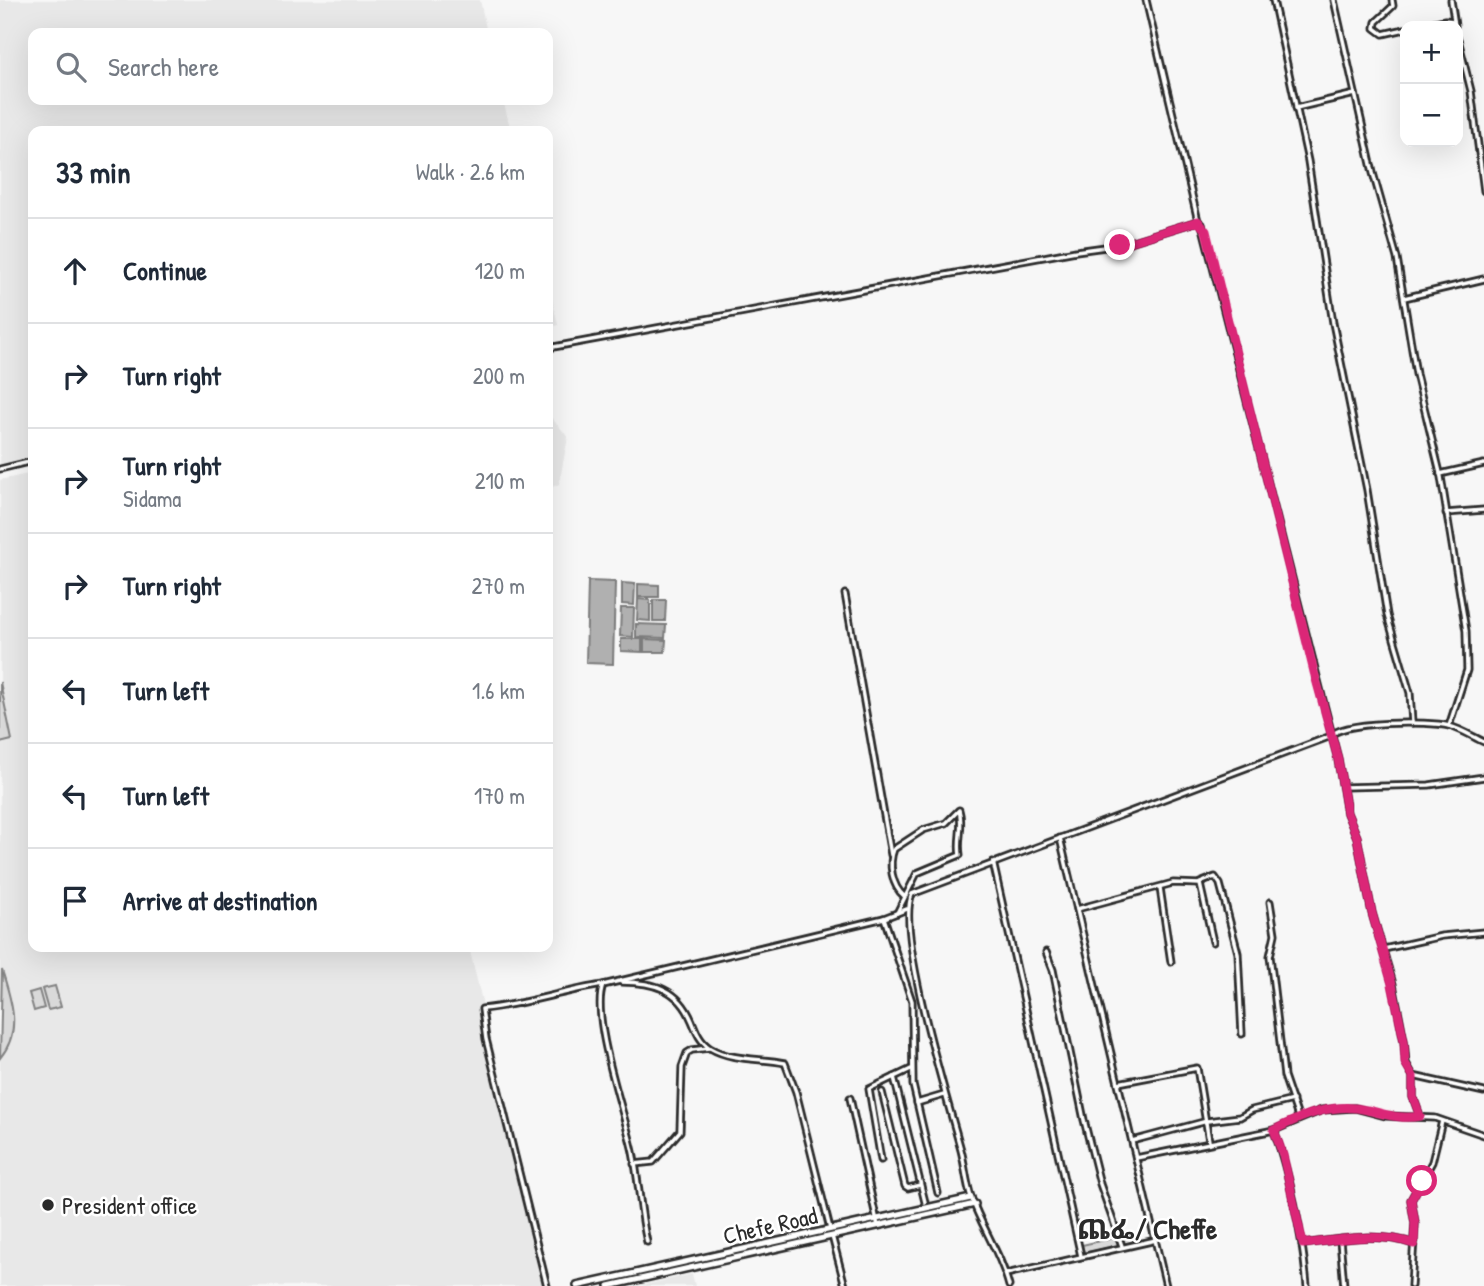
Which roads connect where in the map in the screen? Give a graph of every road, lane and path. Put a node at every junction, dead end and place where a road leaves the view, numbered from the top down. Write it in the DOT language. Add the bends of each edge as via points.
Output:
graph roads {
  1 [pos="1146,0"];
  2 [pos="1273,0"];
  3 [pos="1334,0"];
  4 [pos="1392,0"];
  5 [pos="1451,0"];
  6 [pos="1454,21"];
  7 [pos="1400,30"];
  8 [pos="1463,59"];
  9 [pos="1356,94"];
  10 [pos="1296,108"];
  11 [pos="1484,191"];
  12 [pos="1198,221"];
  13 [pos="1484,279"];
  14 [pos="1404,298"];
  15 [pos="553,347"];
  16 [pos="28,462"];
  17 [pos="1484,464"];
  18 [pos="0,469"];
  19 [pos="1440,474"];
  20 [pos="1484,510"];
  21 [pos="1446,513"];
  22 [pos="845,594"];
  23 [pos="1412,723"];
  24 [pos="1449,726"];
  25 [pos="1331,736"];
  26 [pos="1484,742"];
  27 [pos="1484,776"];
  28 [pos="1343,787"];
  29 [pos="1060,838"];
  30 [pos="891,857"];
  31 [pos="993,862"];
  32 [pos="1200,884"];
  33 [pos="1159,888"];
  34 [pos="904,896"];
  35 [pos="1269,902"];
  36 [pos="907,909"];
  37 [pos="1077,909"];
  38 [pos="897,914"];
  39 [pos="884,918"];
  40 [pos="1484,932"];
  41 [pos="1213,942"];
  42 [pos="1384,949"];
  43 [pos="1046,952"];
  44 [pos="1171,962"];
  45 [pos="616,982"];
  46 [pos="603,985"];
  47 [pos="1242,1034"];
  48 [pos="710,1048"];
  49 [pos="911,1069"];
  50 [pos="1413,1076"];
  51 [pos="894,1077"];
  52 [pos="1118,1083"];
  53 [pos="882,1092"];
  54 [pos="1484,1092"];
  55 [pos="944,1096"];
  56 [pos="850,1098"];
  57 [pos="1293,1100"];
  58 [pos="917,1102"];
  59 [pos="1420,1116"];
  60 [pos="1298,1117"];
  61 [pos="1443,1120"];
  62 [pos="1207,1121"];
  63 [pos="1274,1130"];
  64 [pos="1484,1135"];
  65 [pos="1132,1141"];
  66 [pos="1209,1142"];
  67 [pos="1136,1158"];
  68 [pos="881,1160"];
  69 [pos="634,1164"];
  70 [pos="920,1185"];
  71 [pos="938,1193"];
  72 [pos="973,1201"];
  73 [pos="925,1202"];
  74 [pos="877,1222"];
  75 [pos="831,1233"];
  76 [pos="1156,1240"];
  77 [pos="1340,1240"];
  78 [pos="647,1242"];
  79 [pos="1303,1244"];
  80 [pos="1414,1244"];
  81 [pos="1122,1246"];
  82 [pos="1081,1256"];
  83 [pos="1006,1274"];
  84 [pos="547,1286"];
  85 [pos="577,1286"];
  86 [pos="609,1286"];
  87 [pos="845,1286"];
  88 [pos="1009,1286"];
  89 [pos="1167,1286"];
  90 [pos="1307,1286"];
  91 [pos="1345,1286"];
  92 [pos="1411,1286"];
  1 -- 12 [label="street"];
  2 -- 10 [label="street"];
  3 -- 9 [label="street"];
  4 -- 7 [label="street" via="1393,6 1376,22 1375,29 1383,34"];
  5 -- 6 [label="street"];
  8 -- 11 [label="street"];
  9 -- 10 [label="street"];
  9 -- 14 [label="street"];
  10 -- 23 [label="street" via="1387,615 1410,693"];
  12 -- 15 [label="street" via="1120,245"];
  12 -- 25 [label="street" via="1206,231"];
  13 -- 14 [label="street"];
  14 -- 19 [label="street"];
  16 -- 18 [label="street"];
  17 -- 19 [label="street"];
  19 -- 21 [label="street"];
  20 -- 21 [label="street"];
  21 -- 24 [label="street" via="1468,659"];
  22 -- 30 [label="street"];
  23 -- 24 [label="street"];
  23 -- 25 [label="street" via="1359,726"];
  24 -- 26 [label="street"];
  25 -- 28 [label="street"];
  25 -- 29 [label="street"];
  27 -- 28 [label="street" via="1429,785"];
  28 -- 42 [label="street"];
  29 -- 31 [label="street"];
  29 -- 37 [label="street"];
  30 -- 34 [label="street" via="892,878"];
  30 -- 34 [label="street" via="898,844 946,823 959,810 963,830 958,839 960,855 917,873"];
  31 -- 36 [label="street" via="912,894"];
  31 -- 82 [label="street"];
  32 -- 33 [label="street"];
  32 -- 41 [label="street"];
  32 -- 47 [label="street" via="1215,877 1220,884 1238,953"];
  33 -- 37 [label="street"];
  33 -- 44 [label="street"];
  34 -- 38 [label="street"];
  35 -- 57 [label="street" via="1275,934 1270,956 1284,1076"];
  36 -- 38 [label="street"];
  36 -- 55 [label="street"];
  37 -- 52 [label="street"];
  38 -- 39 [label="street"];
  39 -- 45 [label="street"];
  39 -- 49 [label="street" via="912,1001"];
  40 -- 42 [label="street"];
  42 -- 50 [label="street" via="1405,1063"];
  43 -- 81 [label="street" via="1100,1184"];
  45 -- 46 [label="street"];
  45 -- 48 [label="street" via="655,985 677,995 697,1034"];
  46 -- 69 [label="street" via="598,1001"];
  46 -- 84 [label="street" via="482,1009"];
  48 -- 69 [label="street" via="692,1050 683,1059 680,1131 653,1161"];
  48 -- 75 [label="street" via="756,1061 785,1063"];
  49 -- 51 [label="street"];
  49 -- 58 [label="street"];
  50 -- 54 [label="street"];
  50 -- 59 [label="street" via="1413,1097"];
  51 -- 68 [label="street" via="867,1093"];
  51 -- 70 [label="street"];
  52 -- 62 [label="street" via="1197,1068"];
  52 -- 65 [label="street"];
  53 -- 70 [label="street" via="905,1186"];
  55 -- 58 [label="street"];
  55 -- 72 [label="street"];
  56 -- 74 [label="street"];
  57 -- 60 [label="street"];
  57 -- 62 [label="street" via="1240,1117"];
  58 -- 71 [label="street"];
  59 -- 60 [label="street" via="1385,1116 1355,1108"];
  59 -- 61 [label="street"];
  60 -- 63 [label="street"];
  61 -- 64 [label="street"];
  61 -- 80 [label="street" via="1432,1162 1411,1200"];
  62 -- 65 [label="street"];
  62 -- 66 [label="street"];
  63 -- 66 [label="street"];
  63 -- 79 [label="street"];
  65 -- 67 [label="street"];
  66 -- 67 [label="street"];
  67 -- 76 [label="street"];
  69 -- 78 [label="street"];
  70 -- 73 [label="street"];
  72 -- 74 [label="street, Chefe Road"];
  72 -- 83 [label="street"];
  74 -- 75 [label="street, Chefe Road"];
  75 -- 85 [label="street, Chefe Road"];
  75 -- 86 [label="street, Chefe Road"];
  75 -- 87 [label="street"];
  76 -- 81 [label="street"];
  76 -- 89 [label="street"];
  77 -- 79 [label="street"];
  77 -- 80 [label="street" via="1400,1239"];
  77 -- 91 [label="street"];
  79 -- 90 [label="street"];
  80 -- 92 [label="street"];
  81 -- 82 [label="street"];
  82 -- 83 [label="street"];
  83 -- 88 [label="street"];
}
